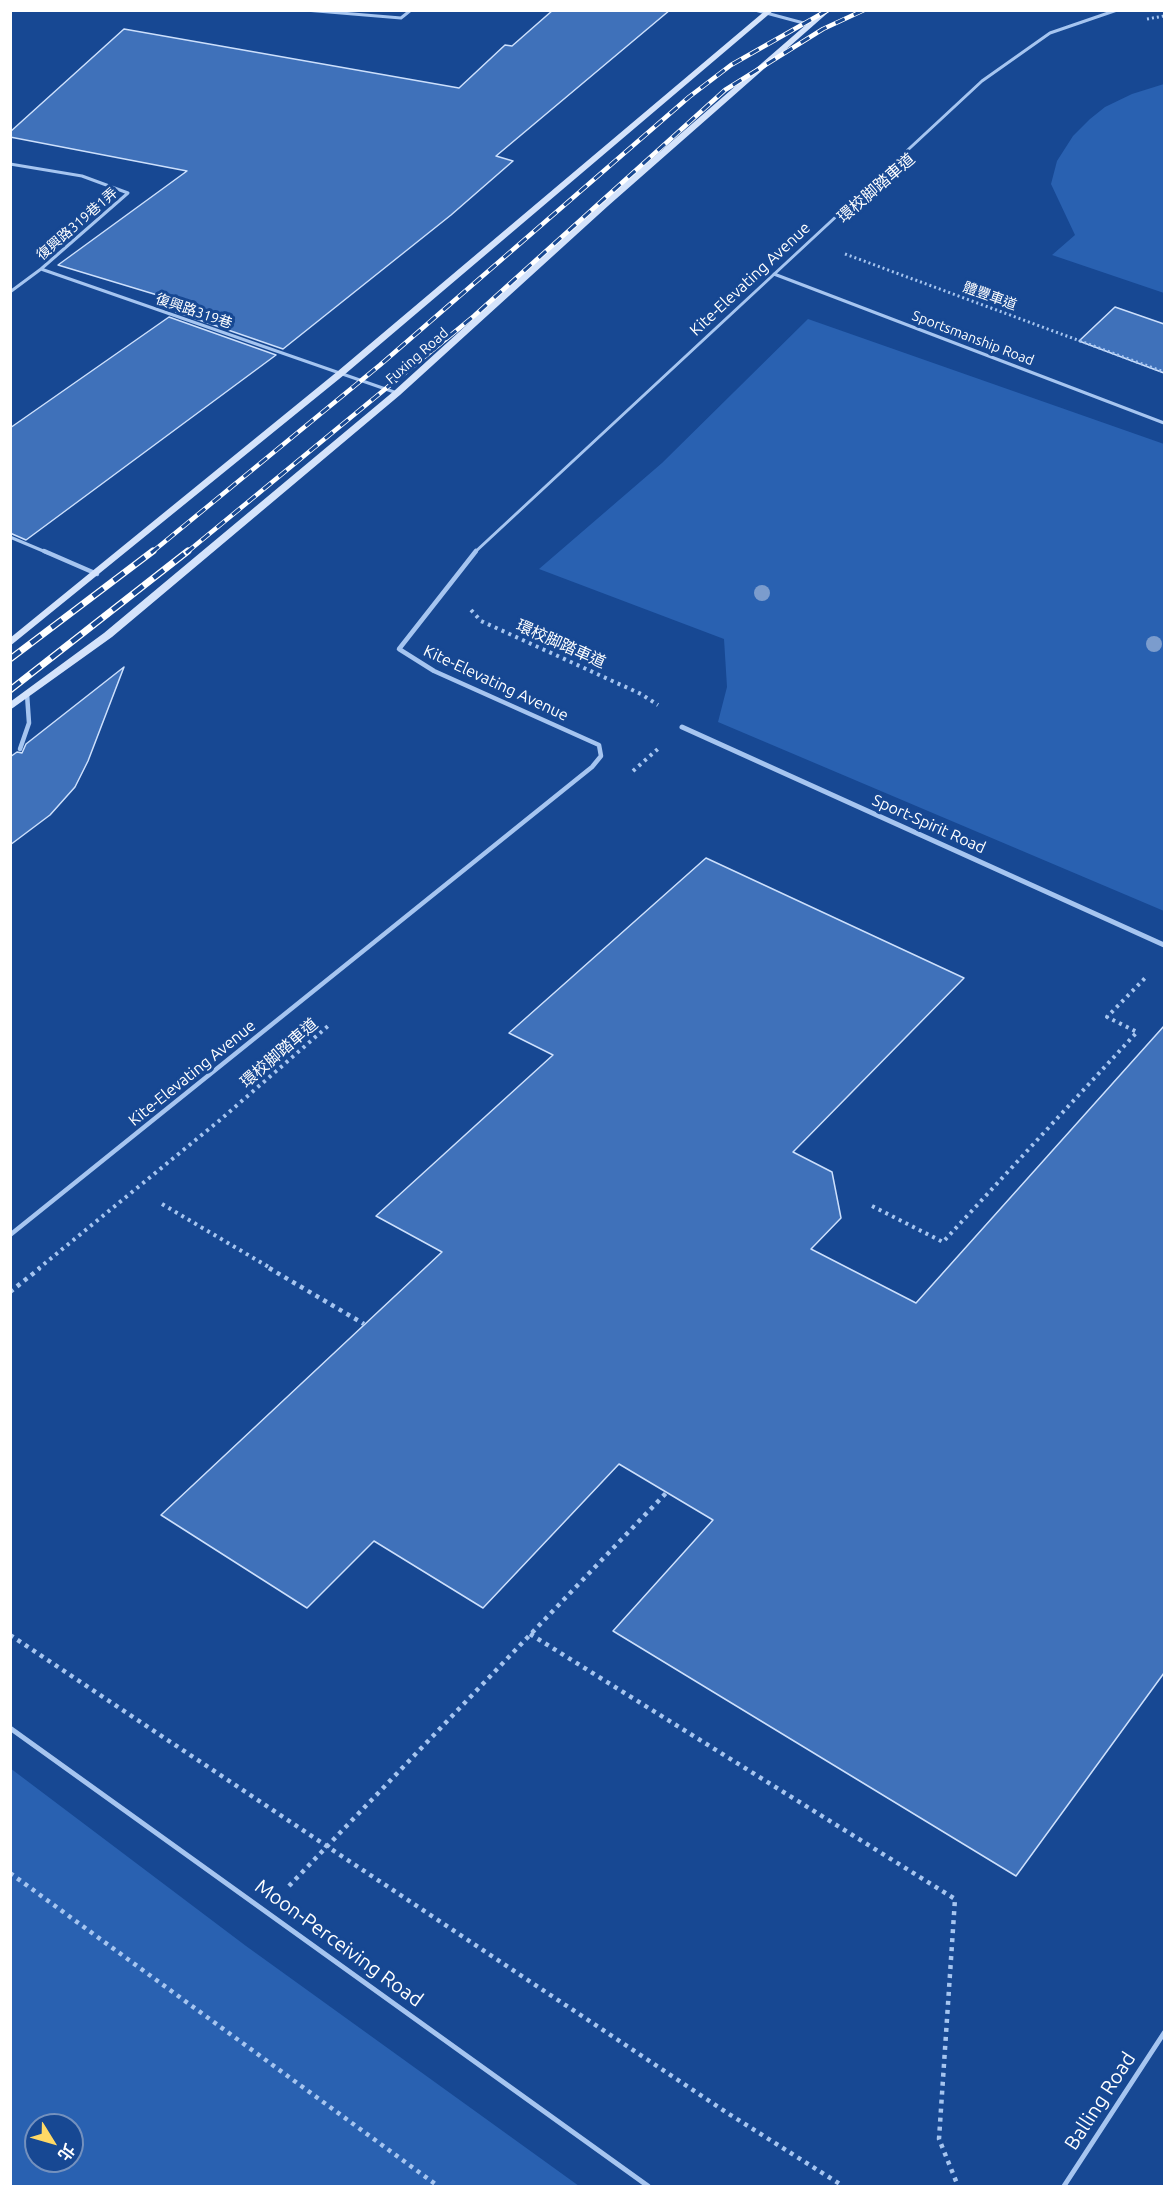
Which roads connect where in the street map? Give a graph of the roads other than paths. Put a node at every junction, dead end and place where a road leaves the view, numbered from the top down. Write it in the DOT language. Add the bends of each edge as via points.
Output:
graph roads {
  1 [pos="305,10"];
  2 [pos="411,10"];
  3 [pos="755,10"];
  4 [pos="828,10"];
  5 [pos="1117,10"];
  6 [pos="770,12"];
  7 [pos="812,25"];
  8 [pos="10,164"];
  9 [pos="41,269"];
  10 [pos="774,274"];
  11 [pos="10,292"];
  12 [pos="341,373"];
  13 [pos="396,393"];
  14 [pos="1164,423"];
  15 [pos="10,537"];
  16 [pos="97,574"];
  17 [pos="10,643"];
  18 [pos="27,694"];
  19 [pos="10,707"];
  20 [pos="682,727"];
  21 [pos="20,749"];
  22 [pos="1164,945"];
  23 [pos="10,1235"];
  24 [pos="10,1728"];
  25 [pos="1164,2034"];
  26 [pos="648,2187"];
  27 [pos="1064,2187"];
  1 -- 2 [label="lane" via="400,18"];
  3 -- 6 [label="lane"];
  4 -- 7 [label="main road, Fuxing Road"];
  5 -- 10 [label="lane, Kite-Elevating Avenue" via="1050,33 982,81"];
  6 -- 7 [label="lane"];
  6 -- 12 [label="main road"];
  7 -- 13 [label="main road, Fuxing Road" via="605,204"];
  8 -- 9 [label="lane, 復興路319巷1弄" via="82,176 128,193"];
  9 -- 11 [label="lane, 復興路319巷1弄"];
  9 -- 12 [label="lane, 復興路319巷"];
  10 -- 14 [label="lane, Sportsmanship Road"];
  10 -- 23 [label="lane, Kite-Elevating Avenue" via="474,553 399,649 434,671 599,746 601,756"];
  12 -- 13 [label="lane, 復興路319巷"];
  12 -- 16 [label="main road"];
  13 -- 18 [label="main road, Fuxing Road" via="108,635"];
  15 -- 16 [label="lane"];
  16 -- 17 [label="main road"];
  18 -- 19 [label="main road, Fuxing Road"];
  18 -- 21 [label="lane" via="29,723"];
  20 -- 22 [label="street, Sport-Spirit Road"];
  24 -- 26 [label="lane, Moon-Perceiving Road"];
  25 -- 27 [label="lane, Balling Road"];
}
